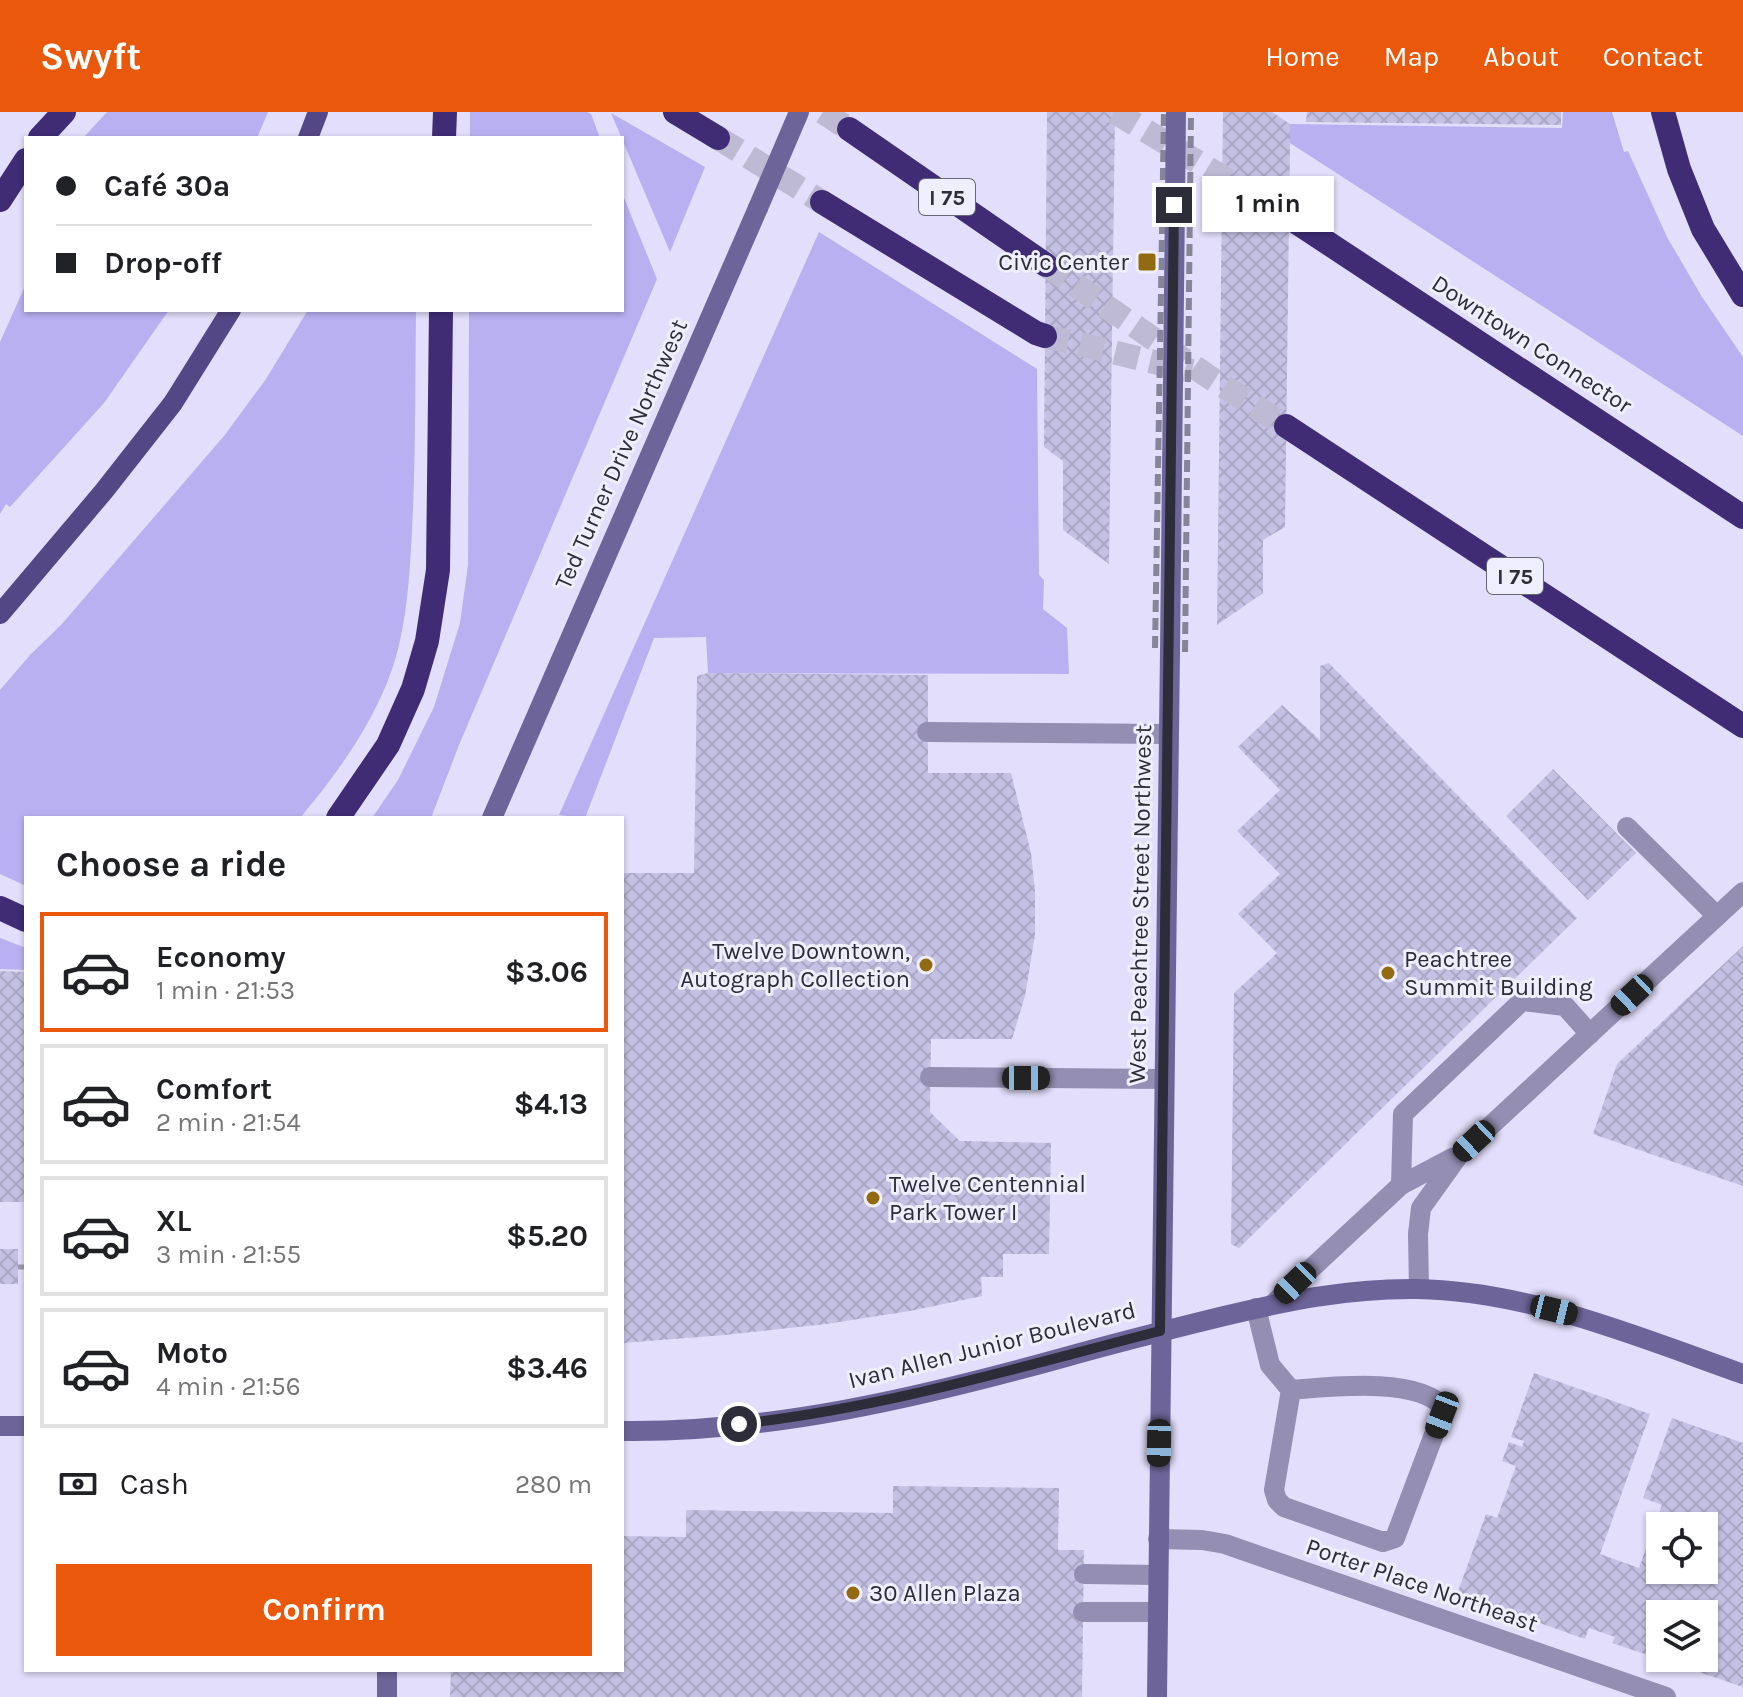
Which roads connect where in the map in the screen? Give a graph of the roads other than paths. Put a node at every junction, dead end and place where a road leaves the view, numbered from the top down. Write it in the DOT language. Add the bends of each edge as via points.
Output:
graph roads {
  1 [pos="64,112"];
  2 [pos="318,112"];
  3 [pos="445,112"];
  4 [pos="675,112"];
  5 [pos="799,112"];
  6 [pos="1176,112"];
  7 [pos="1663,112"];
  8 [pos="849,129"];
  9 [pos="42,136"];
  10 [pos="309,136"];
  11 [pos="444,136"];
  12 [pos="718,138"];
  13 [pos="24,163"];
  14 [pos="0,200"];
  15 [pos="822,202"];
  16 [pos="1290,218"];
  17 [pos="1046,265"];
  18 [pos="1743,295"];
  19 [pos="230,312"];
  20 [pos="441,312"];
  21 [pos="1045,336"];
  22 [pos="1286,426"];
  23 [pos="1743,517"];
  24 [pos="0,614"];
  25 [pos="1743,726"];
  26 [pos="927,732"];
  27 [pos="1168,734"];
  28 [pos="339,816"];
  29 [pos="493,816"];
  30 [pos="1627,827"];
  31 [pos="1743,892"];
  32 [pos="0,908"];
  33 [pos="1717,916"];
  34 [pos="24,919"];
  35 [pos="1590,1034"];
  36 [pos="930,1077"];
  37 [pos="1163,1079"];
  38 [pos="1459,1155"];
  39 [pos="1401,1185"];
  40 [pos="1419,1289"];
  41 [pos="1265,1306"];
  42 [pos="1160,1331"];
  43 [pos="1743,1374"];
  44 [pos="1291,1390"];
  45 [pos="0,1426"];
  46 [pos="24,1426"];
  47 [pos="624,1431"];
  48 [pos="1158,1539"];
  49 [pos="1084,1574"];
  50 [pos="1158,1575"];
  51 [pos="1083,1612"];
  52 [pos="1158,1612"];
  53 [pos="387,1672"];
  54 [pos="387,1697"];
  55 [pos="1157,1697"];
  56 [pos="1666,1697"];
  1 -- 9 [label="highway"];
  2 -- 10 [label="main road"];
  3 -- 11 [label="highway"];
  4 -- 12 [label="highway"];
  5 -- 29 [label="street, Ted Turner Drive Northwest, bridge"];
  6 -- 27 [label="street, West Peachtree Street Northwest, bridge"];
  7 -- 18 [label="highway" via="1703,229"];
  8 -- 17 [label="highway, I 75"];
  13 -- 14 [label="highway"];
  15 -- 21 [label="highway"];
  16 -- 23 [label="highway, Downtown Connector"];
  19 -- 24 [label="main road" via="173,403"];
  20 -- 28 [label="highway" via="438,570 427,641 388,745"];
  22 -- 25 [label="highway, I 75"];
  26 -- 27 [label="street"];
  27 -- 37 [label="street, West Peachtree Street Northwest"];
  30 -- 33 [label="street"];
  31 -- 33 [label="street"];
  32 -- 34 [label="highway"];
  33 -- 35 [label="street"];
  35 -- 38 [label="street"];
  35 -- 39 [label="street" via="1565,1006 1522,1001 1403,1114"];
  36 -- 37 [label="street"];
  37 -- 42 [label="street, West Peachtree Street Northwest"];
  38 -- 39 [label="street"];
  38 -- 40 [label="street" via="1421,1208"];
  39 -- 41 [label="street"];
  40 -- 41 [label="street, Ivan Allen Junior Boulevard" via="1348,1291"];
  40 -- 43 [label="street, Ivan Allen Junior Boulevard" via="1504,1298 1579,1316"];
  41 -- 42 [label="street, Ivan Allen Junior Boulevard"];
  41 -- 44 [label="street" via="1270,1365"];
  42 -- 47 [label="street, Ivan Allen Junior Boulevard" via="953,1387 875,1402 714,1427"];
  42 -- 48 [label="street, West Peachtree Street Northwest"];
  44 -- 44 [label="street" via="1274,1490 1277,1500 1383,1542 1395,1538 1444,1408 1431,1396 1375,1384"];
  45 -- 46 [label="street"];
  48 -- 50 [label="street, West Peachtree Street Northwest"];
  48 -- 56 [label="street, Porter Place Northeast" via="1225,1544"];
  49 -- 50 [label="street"];
  50 -- 52 [label="street, West Peachtree Street Northwest"];
  51 -- 52 [label="street"];
  52 -- 55 [label="street, West Peachtree Street Northwest"];
  53 -- 54 [label="street"];
}
